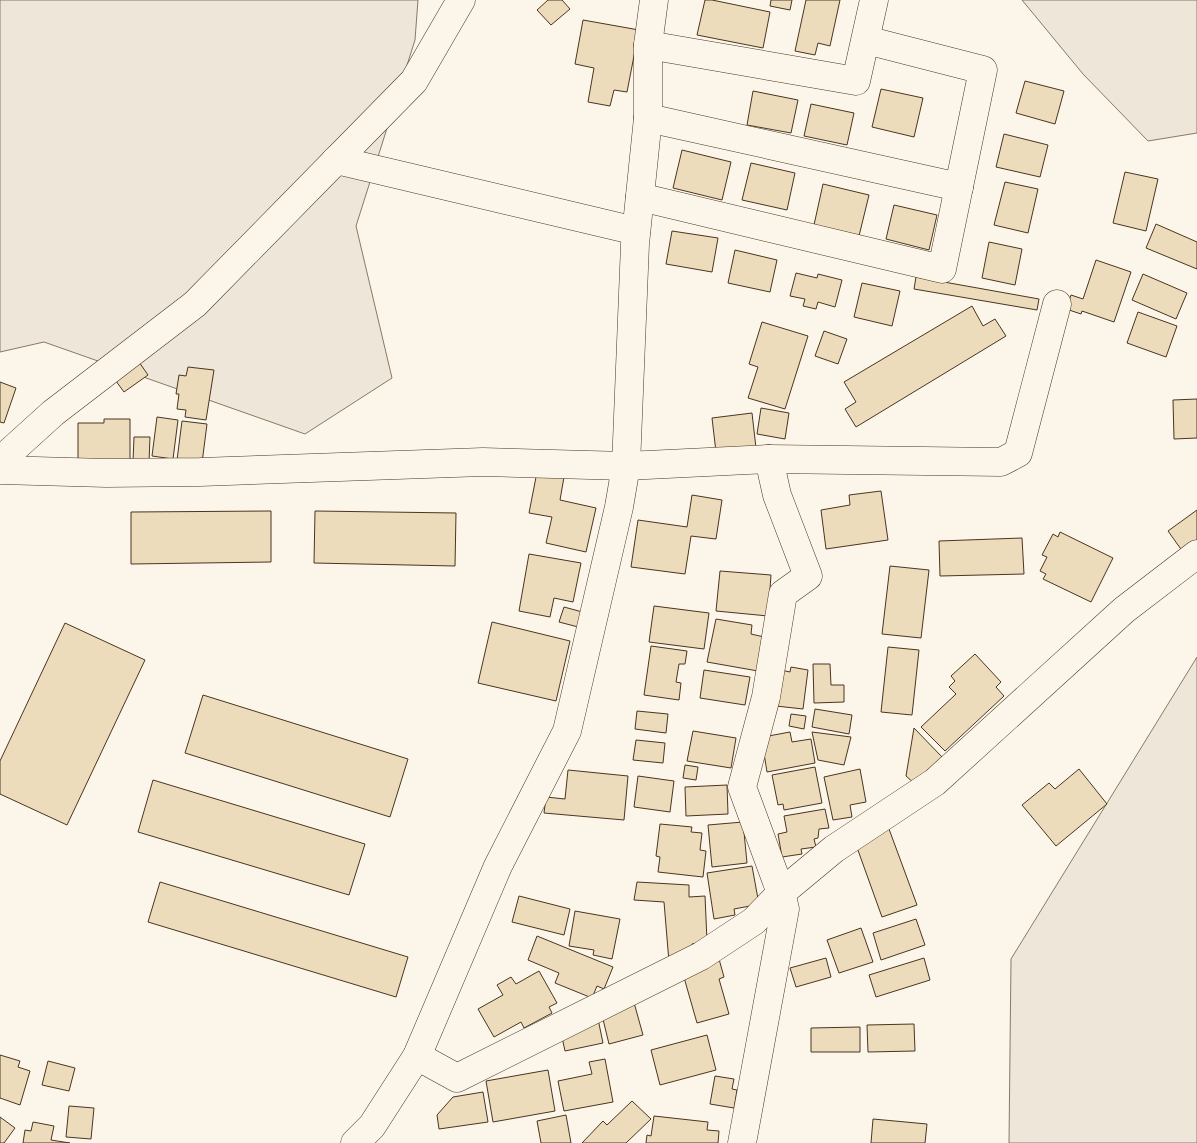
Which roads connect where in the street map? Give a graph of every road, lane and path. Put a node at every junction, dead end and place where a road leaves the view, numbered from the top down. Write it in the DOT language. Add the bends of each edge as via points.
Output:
graph roads {
  1 [pos="461,0"];
  2 [pos="654,0"];
  3 [pos="874,0"];
  4 [pos="866,40"];
  5 [pos="648,45"];
  6 [pos="648,118"];
  7 [pos="336,160"];
  8 [pos="959,187"];
  9 [pos="640,197"];
  10 [pos="636,231"];
  11 [pos="1057,304"];
  12 [pos="769,459"];
  13 [pos="0,461"];
  14 [pos="626,466"];
  15 [pos="0,470"];
  16 [pos="1197,554"];
  17 [pos="781,893"];
  18 [pos="417,1056"];
  19 [pos="355,1143"];
  20 [pos="742,1143"];
  1 -- 7 [label="street" via="414,81"];
  2 -- 5 [label="street"];
  3 -- 4 [label="street"];
  4 -- 5 [label="street" via="856,81"];
  4 -- 8 [label="street" via="983,70"];
  5 -- 6 [label="street"];
  6 -- 8 [label="street"];
  6 -- 9 [label="street"];
  7 -- 10 [label="street"];
  7 -- 13 [label="street" via="195,304 53,413"];
  8 -- 9 [label="street" via="942,269"];
  9 -- 10 [label="street"];
  10 -- 14 [label="street"];
  11 -- 12 [label="street" via="1018,453 1001,462"];
  12 -- 14 [label="street"];
  12 -- 17 [label="street" via="777,494 808,576 783,594 766,697 742,788"];
  14 -- 15 [label="street" via="482,462 200,472"];
  14 -- 18 [label="street" via="567,731 498,866"];
  16 -- 17 [label="street" via="1124,610 935,782 834,849"];
  17 -- 18 [label="street" via="754,921 701,956 457,1078"];
  17 -- 20 [label="street" via="785,909"];
  18 -- 19 [label="street" via="372,1126"];
}
